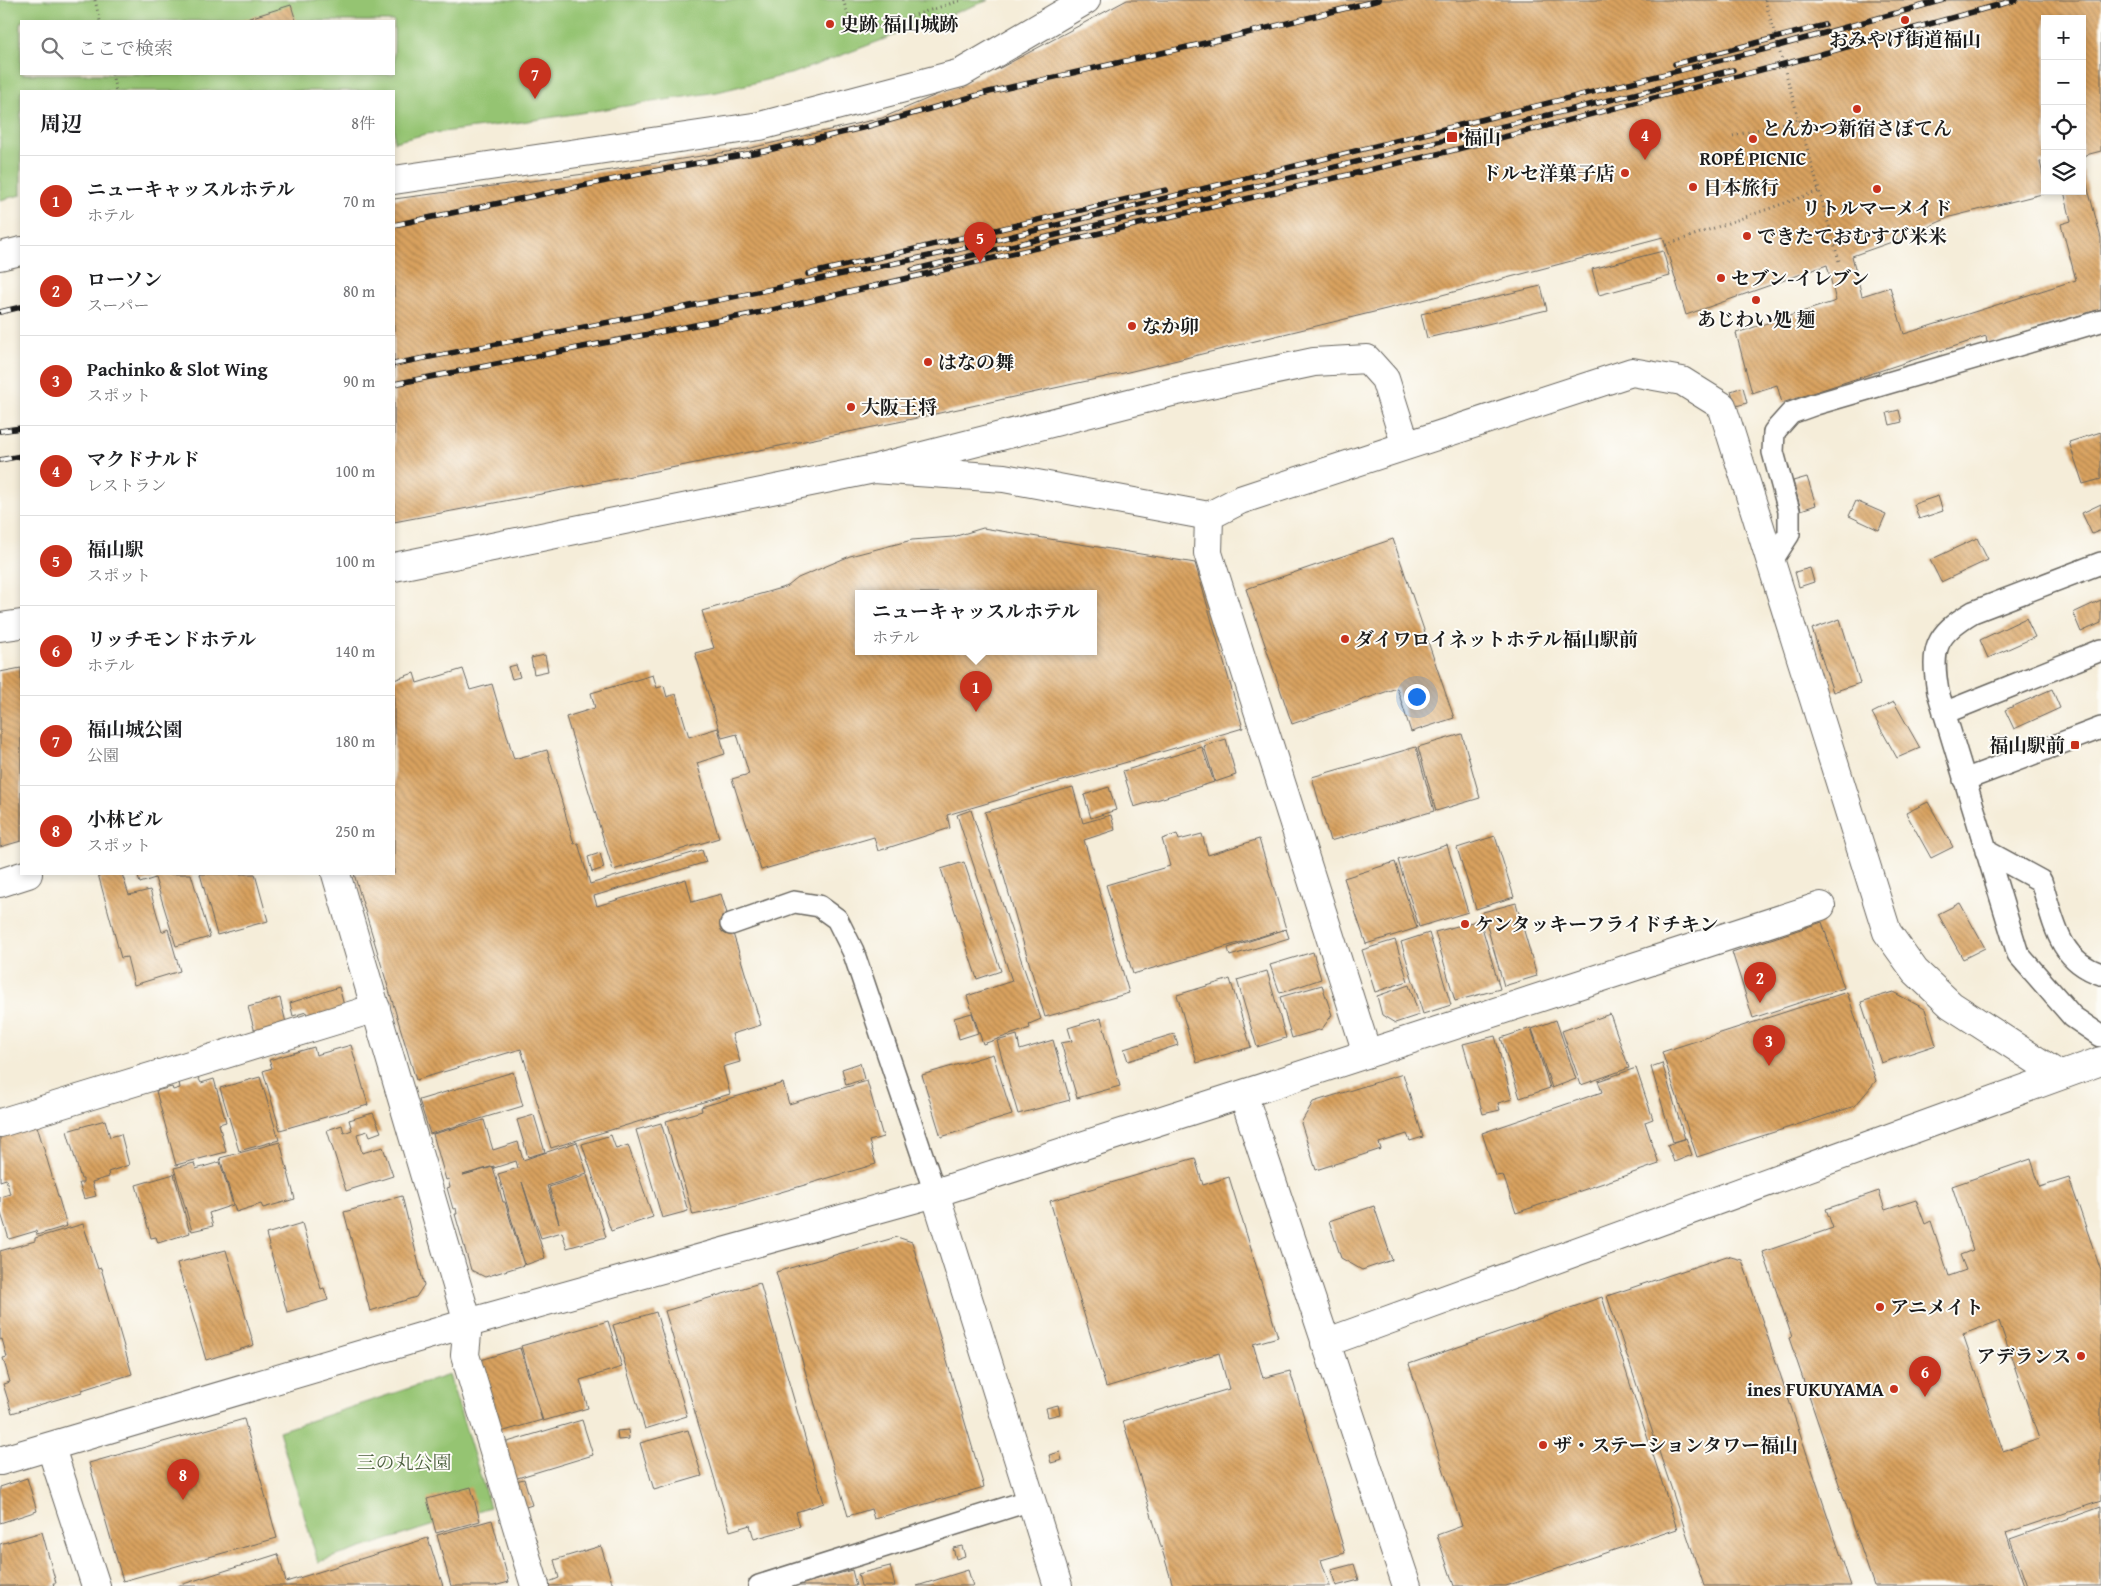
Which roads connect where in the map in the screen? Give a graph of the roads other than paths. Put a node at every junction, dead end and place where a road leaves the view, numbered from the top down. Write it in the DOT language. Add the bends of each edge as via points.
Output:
graph roads {
  1 [pos="1086,0"];
  2 [pos="395,180"];
  3 [pos="20,251"];
  4 [pos="0,256"];
  5 [pos="2101,321"];
  6 [pos="1406,446"];
  7 [pos="874,469"];
  8 [pos="1209,516"];
  9 [pos="1771,562"];
  10 [pos="2101,564"];
  11 [pos="395,567"];
  12 [pos="20,624"];
  13 [pos="0,627"];
  14 [pos="2101,650"];
  15 [pos="1944,713"];
  16 [pos="2101,728"];
  17 [pos="1964,780"];
  18 [pos="1986,850"];
  19 [pos="25,875"];
  20 [pos="336,875"];
  21 [pos="0,883"];
  22 [pos="1821,906"];
  23 [pos="731,924"];
  24 [pos="2101,974"];
  25 [pos="376,1008"];
  26 [pos="2101,1036"];
  27 [pos="1367,1053"];
  28 [pos="2101,1061"];
  29 [pos="2059,1075"];
  30 [pos="1242,1094"];
  31 [pos="0,1123"];
  32 [pos="935,1193"];
  33 [pos="468,1323"];
  34 [pos="1325,1343"];
  35 [pos="51,1448"];
  36 [pos="0,1461"];
  37 [pos="1031,1500"];
  38 [pos="96,1586"];
  39 [pos="535,1586"];
  40 [pos="759,1586"];
  41 [pos="1058,1586"];
  42 [pos="1407,1586"];
  1 -- 2 [label="street" via="961,73 769,124"];
  3 -- 4 [label="street"];
  5 -- 9 [label="lane" via="1791,413 1774,432 1773,452 1789,511 1789,534"];
  6 -- 7 [label="street" via="1385,379 1367,359 1314,362 1172,392"];
  6 -- 8 [label="street" via="1240,500"];
  6 -- 9 [label="street" via="1632,372 1682,381 1722,406"];
  7 -- 8 [label="street" via="1004,478"];
  7 -- 11 [label="street"];
  8 -- 27 [label="street" via="1208,553"];
  9 -- 29 [label="street" via="1887,932 1915,971 1952,1005"];
  10 -- 15 [label="lane" via="1973,612 1954,623 1938,642 1934,664"];
  12 -- 13 [label="street"];
  14 -- 15 [label="lane"];
  15 -- 17 [label="lane"];
  16 -- 17 [label="lane"];
  17 -- 18 [label="lane"];
  18 -- 24 [label="lane" via="2041,881 2062,946 2087,969"];
  18 -- 26 [label="lane" via="2018,954 2073,1017"];
  19 -- 21 [label="street"];
  20 -- 25 [label="street"];
  22 -- 27 [label="street"];
  23 -- 32 [label="lane" via="794,902 819,906 837,920 853,950"];
  25 -- 31 [label="street"];
  25 -- 33 [label="street"];
  27 -- 30 [label="street"];
  28 -- 29 [label="street"];
  29 -- 34 [label="street"];
  30 -- 32 [label="street"];
  30 -- 34 [label="street"];
  32 -- 33 [label="street"];
  32 -- 37 [label="street"];
  33 -- 35 [label="street"];
  33 -- 39 [label="street" via="466,1355"];
  34 -- 42 [label="street"];
  35 -- 36 [label="street"];
  35 -- 38 [label="street"];
  37 -- 40 [label="lane"];
  37 -- 41 [label="street"];
}
